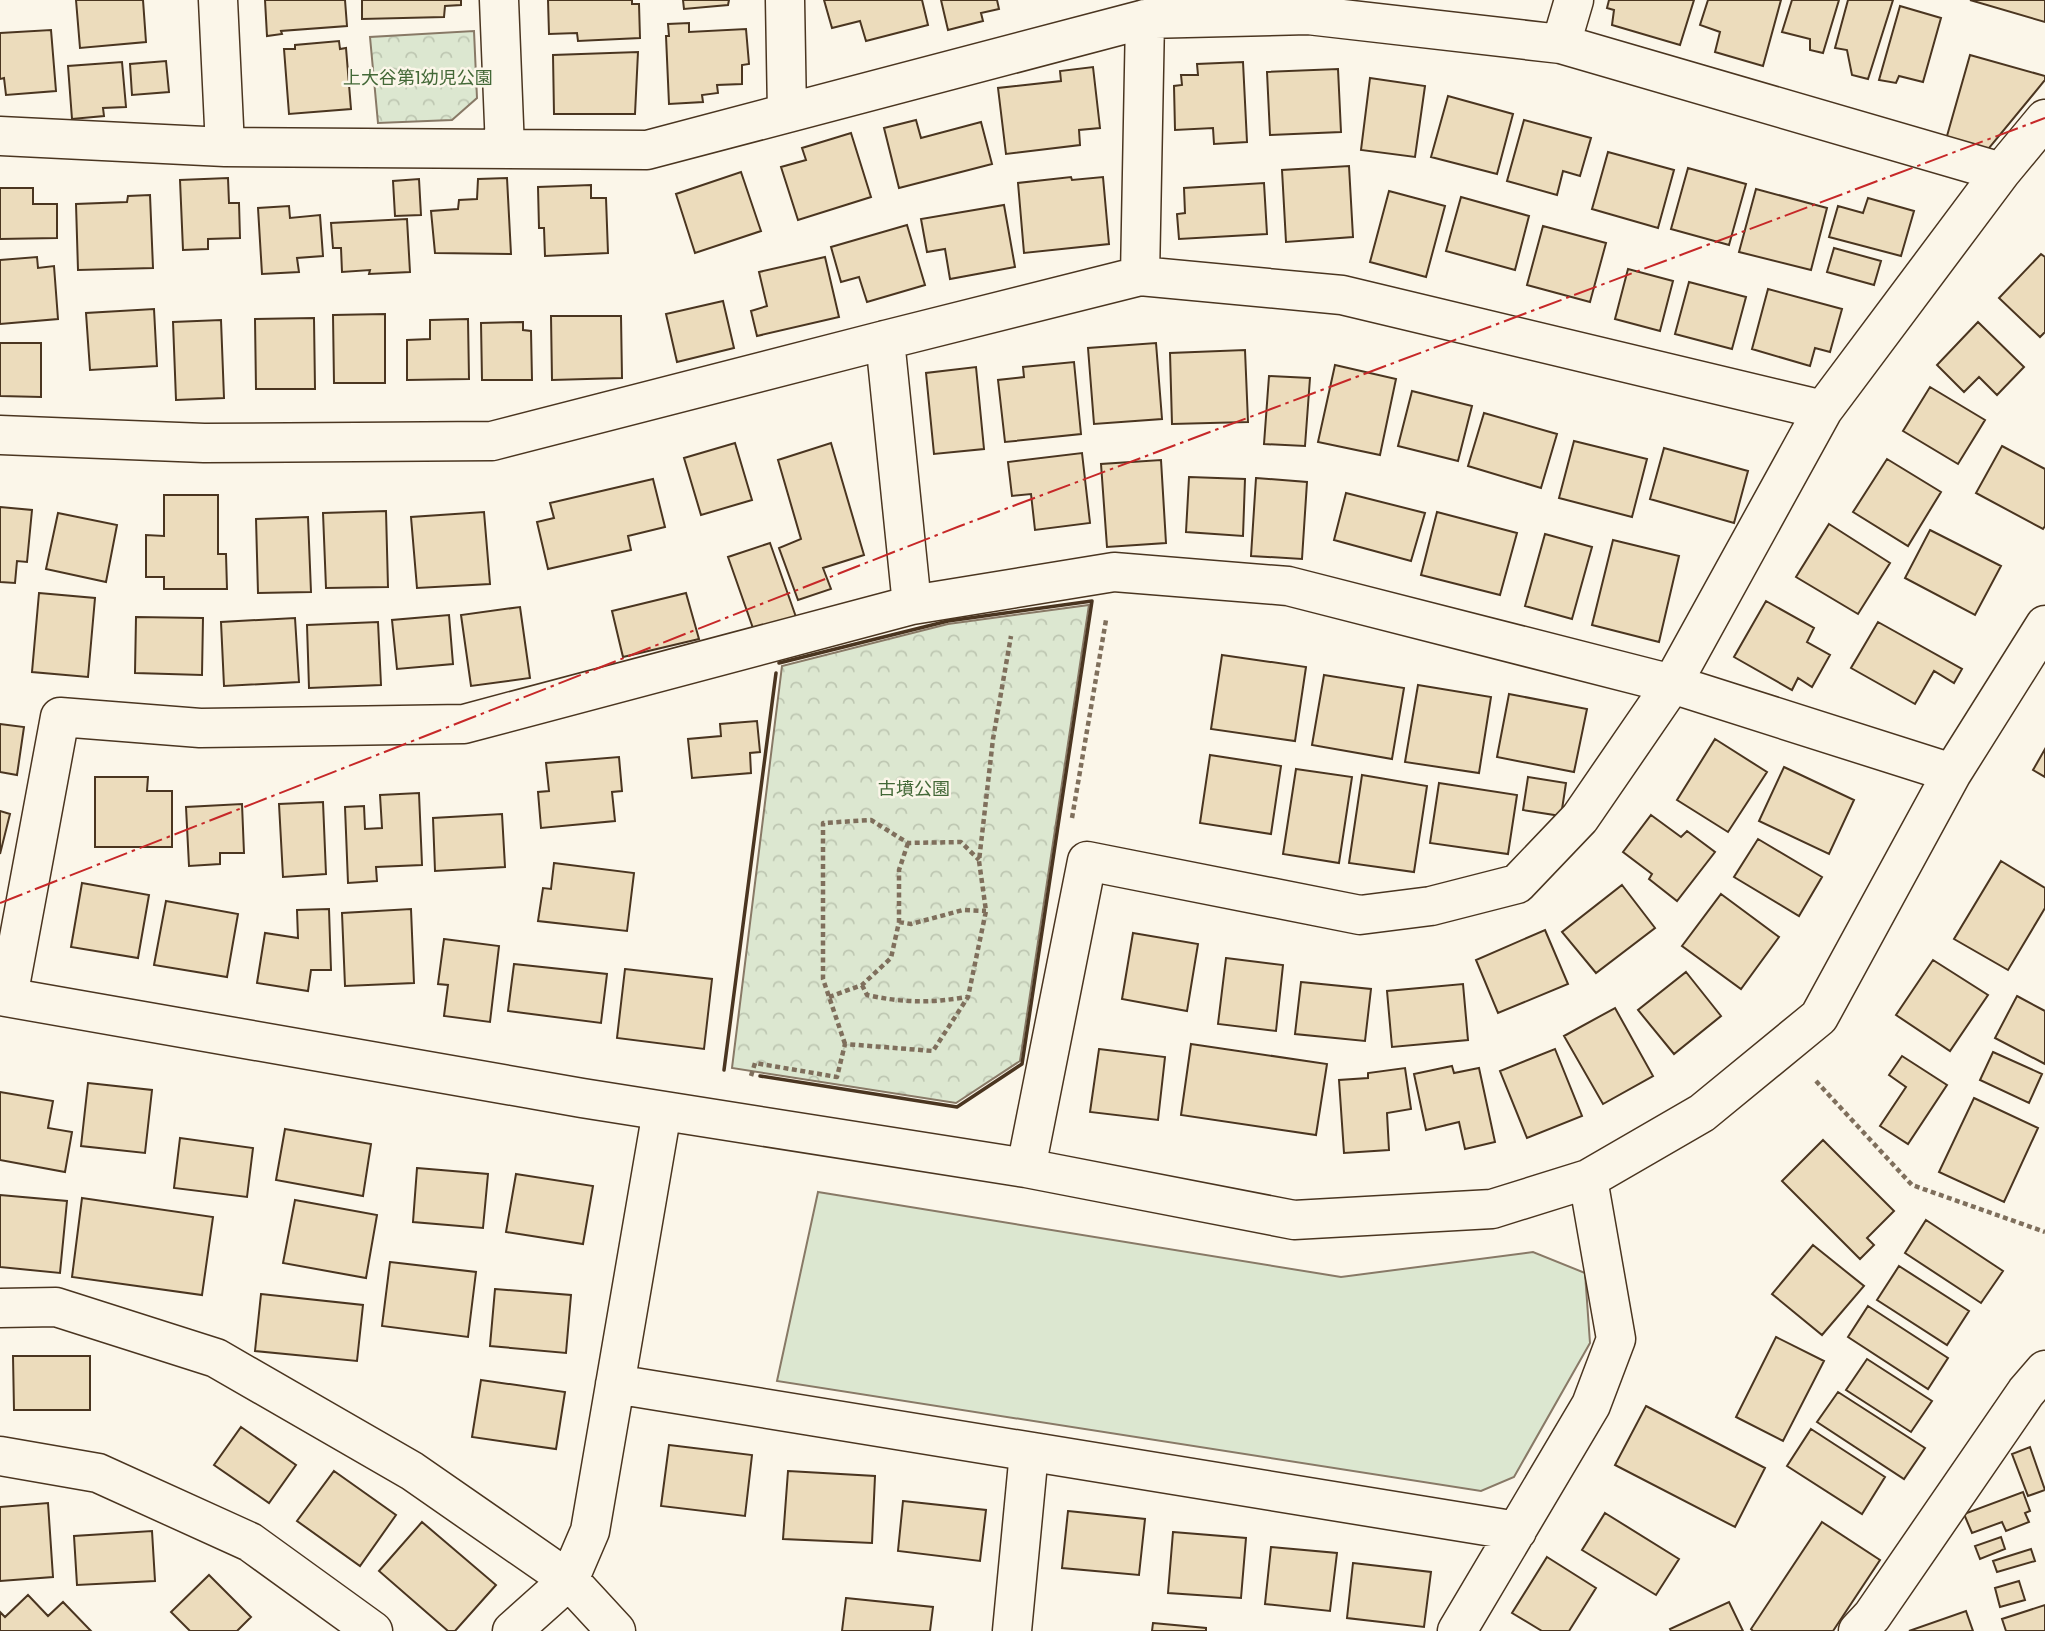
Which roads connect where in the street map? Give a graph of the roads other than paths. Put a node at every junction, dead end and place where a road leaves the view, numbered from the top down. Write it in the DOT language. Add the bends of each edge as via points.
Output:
graph roads {
  1 [pos="218,0"];
  2 [pos="499,0"];
  3 [pos="785,0"];
  4 [pos="1574,0"];
  5 [pos="1145,19"];
  6 [pos="1561,44"];
  7 [pos="787,113"];
  8 [pos="2045,119"];
  9 [pos="0,136"];
  10 [pos="225,147"];
  11 [pos="505,149"];
  12 [pos="2001,172"];
  13 [pos="1140,276"];
  14 [pos="884,340"];
  15 [pos="1823,410"];
  16 [pos="0,435"];
  17 [pos="912,606"];
  18 [pos="2045,625"];
  19 [pos="1671,684"];
  20 [pos="1952,773"];
  21 [pos="4,997"];
  22 [pos="662,1111"];
  23 [pos="1026,1168"];
  24 [pos="1588,1179"];
  25 [pos="0,1308"];
  26 [pos="2045,1370"];
  27 [pos="615,1384"];
  28 [pos="1029,1452"];
  29 [pos="0,1456"];
  30 [pos="1517,1531"];
  31 [pos="569,1580"];
  32 [pos="373,1631"];
  33 [pos="512,1631"];
  34 [pos="616,1631"];
  35 [pos="1012,1631"];
  36 [pos="1457,1631"];
  37 [pos="1858,1631"];
  1 -- 10 [label="street"];
  2 -- 11 [label="street"];
  3 -- 7 [label="street"];
  4 -- 6 [label="street"];
  5 -- 6 [label="street" via="1308,15"];
  5 -- 7 [label="street"];
  5 -- 13 [label="street"];
  6 -- 12 [label="street"];
  7 -- 11 [label="street" via="647,150"];
  8 -- 12 [label="street"];
  9 -- 10 [label="street"];
  10 -- 11 [label="street"];
  12 -- 15 [label="street"];
  13 -- 14 [label="street"];
  13 -- 15 [label="street" via="1342,295"];
  14 -- 16 [label="street" via="492,441 204,443"];
  14 -- 17 [label="street"];
  15 -- 19 [label="street"];
  17 -- 19 [label="street" via="1114,572 1288,586"];
  17 -- 21 [label="street" via="464,724 200,728 60,717"];
  18 -- 20 [label="street"];
  19 -- 20 [label="street"];
  19 -- 23 [label="street" via="1580,818 1517,884 1431,906 1360,915 1087,861"];
  20 -- 24 [label="street" via="1819,1017 1702,1114"];
  21 -- 22 [label="street"];
  22 -- 23 [label="street"];
  22 -- 27 [label="street"];
  23 -- 24 [label="street" via="1294,1220 1492,1209"];
  24 -- 30 [label="street" via="1616,1339 1591,1405"];
  25 -- 31 [label="street" via="56,1307 216,1357 412,1471"];
  26 -- 37 [label="street"];
  27 -- 28 [label="street"];
  27 -- 31 [label="street" via="590,1531"];
  28 -- 30 [label="street"];
  28 -- 35 [label="street"];
  29 -- 32 [label="street" via="98,1473 250,1542"];
  30 -- 36 [label="street"];
  31 -- 33 [label="street"];
  31 -- 34 [label="street"];
}
